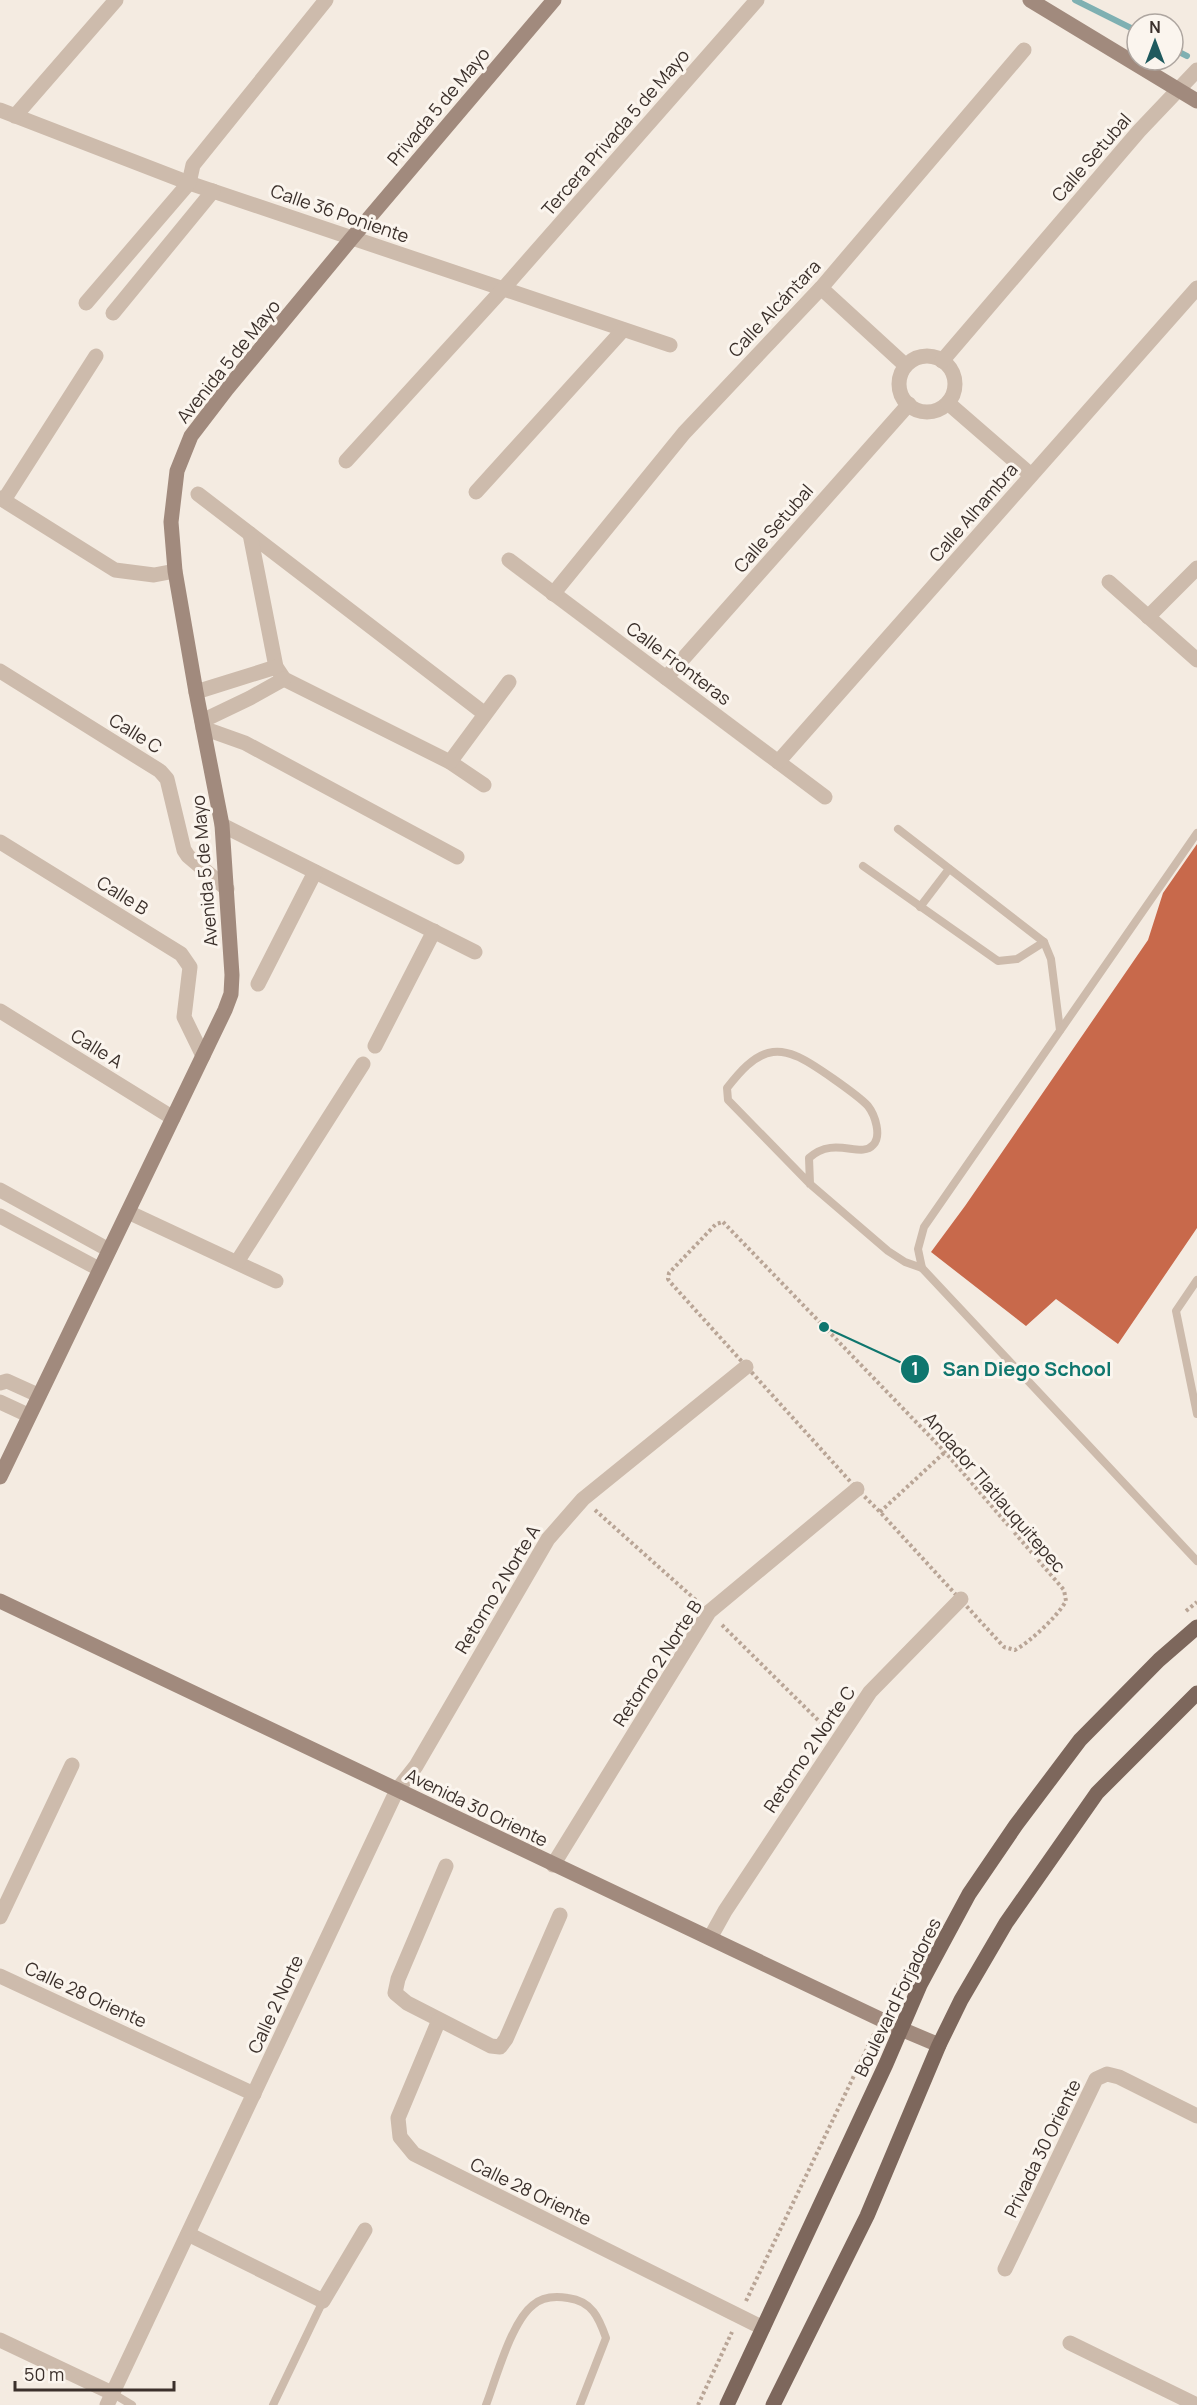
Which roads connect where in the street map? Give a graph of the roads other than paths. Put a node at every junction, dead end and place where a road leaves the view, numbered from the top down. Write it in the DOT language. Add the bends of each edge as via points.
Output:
graph roads {
  1 [pos="116,0"];
  2 [pos="326,0"];
  3 [pos="554,0"];
  4 [pos="757,0"];
  5 [pos="1030,0"];
  6 [pos="1024,50"];
  7 [pos="1197,70"];
  8 [pos="1178,90"];
  9 [pos="1197,100"];
  10 [pos="7,113"];
  11 [pos="189,183"];
  12 [pos="213,191"];
  13 [pos="352,238"];
  14 [pos="821,288"];
  15 [pos="1197,288"];
  16 [pos="503,289"];
  17 [pos="86,303"];
  18 [pos="113,313"];
  19 [pos="623,330"];
  20 [pos="670,345"];
  21 [pos="96,356"];
  22 [pos="942,361"];
  23 [pos="906,364"];
  24 [pos="948,403"];
  25 [pos="909,404"];
  26 [pos="346,461"];
  27 [pos="1031,475"];
  28 [pos="476,492"];
  29 [pos="198,494"];
  30 [pos="2,499"];
  31 [pos="250,534"];
  32 [pos="509,560"];
  33 [pos="1197,568"];
  34 [pos="175,571"];
  35 [pos="1109,582"];
  36 [pos="553,594"];
  37 [pos="1148,617"];
  38 [pos="1196,655"];
  39 [pos="0,672"];
  40 [pos="280,673"];
  41 [pos="666,678"];
  42 [pos="509,682"];
  43 [pos="196,692"];
  44 [pos="485,714"];
  45 [pos="202,725"];
  46 [pos="450,762"];
  47 [pos="778,762"];
  48 [pos="484,785"];
  49 [pos="825,797"];
  50 [pos="222,825"];
  51 [pos="898,829"];
  52 [pos="1197,833"];
  53 [pos="0,842"];
  54 [pos="457,857"];
  55 [pos="863,866"];
  56 [pos="949,868"];
  57 [pos="315,872"];
  58 [pos="227,889"];
  59 [pos="920,907"];
  60 [pos="434,931"];
  61 [pos="1044,942"];
  62 [pos="475,952"];
  63 [pos="258,984"];
  64 [pos="0,1011"];
  65 [pos="1060,1030"];
  66 [pos="375,1046"];
  67 [pos="203,1056"];
  68 [pos="363,1064"];
  69 [pos="173,1118"];
  70 [pos="810,1184"];
  71 [pos="0,1190"];
  72 [pos="128,1212"];
  73 [pos="0,1216"];
  74 [pos="109,1250"];
  75 [pos="237,1262"];
  76 [pos="922,1268"];
  77 [pos="99,1269"];
  78 [pos="276,1281"];
  79 [pos="1197,1281"];
  80 [pos="746,1367"];
  81 [pos="0,1383"];
  82 [pos="38,1395"];
  83 [pos="0,1402"];
  84 [pos="1197,1414"];
  85 [pos="28,1415"];
  86 [pos="0,1477"];
  87 [pos="857,1489"];
  88 [pos="1197,1561"];
  89 [pos="961,1599"];
  90 [pos="0,1601"];
  91 [pos="1197,1627"];
  92 [pos="1197,1693"];
  93 [pos="72,1765"];
  94 [pos="398,1790"];
  95 [pos="553,1865"];
  96 [pos="446,1866"];
  97 [pos="560,1915"];
  98 [pos="0,1917"];
  99 [pos="710,1938"];
  100 [pos="0,1976"];
  101 [pos="439,2020"];
  102 [pos="901,2029"];
  103 [pos="939,2044"];
  104 [pos="254,2094"];
  105 [pos="1197,2116"];
  106 [pos="365,2230"];
  107 [pos="188,2234"];
  108 [pos="1005,2268"];
  109 [pos="323,2301"];
  110 [pos="763,2328"];
  111 [pos="0,2340"];
  112 [pos="1070,2343"];
  113 [pos="109,2399"];
  114 [pos="132,2405"];
  115 [pos="273,2405"];
  116 [pos="486,2405"];
  117 [pos="580,2405"];
  118 [pos="727,2405"];
  119 [pos="773,2405"];
  120 [pos="1197,2405"];
  1 -- 10 [label="street"];
  2 -- 11 [label="street" via="193,165"];
  3 -- 13 [label="street, Privada 5 de Mayo"];
  4 -- 16 [label="street, Tercera Privada 5 de Mayo"];
  5 -- 8 [label="street"];
  6 -- 14 [label="street, Calle Alcántara"];
  7 -- 8 [label="street, Calle Setubal"];
  8 -- 9 [label="street"];
  8 -- 22 [label="street, Calle Setubal"];
  10 -- 11 [label="street, Calle 36 Poniente"];
  11 -- 12 [label="street, Calle 36 Poniente"];
  11 -- 17 [label="street"];
  12 -- 13 [label="street, Calle 36 Poniente"];
  12 -- 18 [label="street"];
  13 -- 16 [label="street, Calle 36 Poniente"];
  13 -- 34 [label="street, Avenida 5 de Mayo" via="191,436 177,471 171,522"];
  14 -- 23 [label="street"];
  14 -- 36 [label="street, Calle Alcántara" via="684,433"];
  15 -- 27 [label="street, Calle Alhambra"];
  16 -- 19 [label="street, Calle 36 Poniente"];
  16 -- 26 [label="street, Tercera Privada 5 de Mayo"];
  19 -- 20 [label="street, Calle 36 Poniente"];
  19 -- 28 [label="street"];
  21 -- 30 [label="street"];
  22 -- 23 [label="street" via="939,357 921,356"];
  22 -- 24 [label="street" via="952,369 956,387"];
  23 -- 25 [label="street" via="898,380 902,398"];
  24 -- 25 [label="street" via="933,412 915,410"];
  24 -- 27 [label="street"];
  25 -- 41 [label="street, Calle Setubal"];
  27 -- 47 [label="street, Calle Alhambra"];
  29 -- 31 [label="street"];
  30 -- 34 [label="street" via="115,570 154,575"];
  31 -- 40 [label="street"];
  31 -- 44 [label="street"];
  32 -- 36 [label="street, Calle Fronteras"];
  33 -- 37 [label="street"];
  34 -- 43 [label="street, Avenida 5 de Mayo"];
  35 -- 37 [label="street"];
  36 -- 41 [label="street, Calle Fronteras"];
  37 -- 38 [label="street"];
  39 -- 58 [label="street, Calle C" via="160,771 167,779 183,850"];
  40 -- 43 [label="street"];
  40 -- 45 [label="street" via="250,698"];
  40 -- 46 [label="street"];
  41 -- 47 [label="street, Calle Fronteras"];
  42 -- 44 [label="street"];
  43 -- 45 [label="street, Avenida 5 de Mayo"];
  44 -- 46 [label="street"];
  45 -- 50 [label="street, Avenida 5 de Mayo"];
  45 -- 54 [label="street" via="245,743"];
  46 -- 48 [label="street"];
  47 -- 49 [label="street, Calle Fronteras"];
  50 -- 57 [label="street"];
  50 -- 58 [label="street, Avenida 5 de Mayo"];
  51 -- 56 [label="lane"];
  52 -- 65 [label="lane"];
  53 -- 67 [label="street, Calle B" via="180,954 190,967 184,1017"];
  55 -- 59 [label="lane"];
  56 -- 59 [label="lane"];
  56 -- 61 [label="lane"];
  57 -- 60 [label="street"];
  57 -- 63 [label="street"];
  58 -- 67 [label="street, Avenida 5 de Mayo" via="231,994"];
  59 -- 61 [label="lane" via="998,962 1017,959"];
  60 -- 62 [label="street"];
  60 -- 66 [label="street"];
  61 -- 65 [label="lane" via="1051,959"];
  64 -- 69 [label="street, Calle A"];
  65 -- 76 [label="lane" via="924,1227 918,1249"];
  67 -- 69 [label="street, Avenida 5 de Mayo"];
  68 -- 75 [label="street"];
  69 -- 72 [label="street, Avenida 5 de Mayo"];
  70 -- 70 [label="lane" via="728,1100 727,1088 738,1073 771,1052 797,1056 822,1071 867,1106 875,1119 877,1140 873,1146 864,1151 828,1146 809,1158"];
  70 -- 76 [label="lane" via="888,1251"];
  71 -- 74 [label="street"];
  72 -- 74 [label="street, Avenida 5 de Mayo"];
  72 -- 75 [label="street"];
  73 -- 77 [label="street"];
  74 -- 77 [label="street, Avenida 5 de Mayo"];
  75 -- 78 [label="street"];
  76 -- 88 [label="lane"];
  77 -- 82 [label="street, Avenida 5 de Mayo"];
  79 -- 84 [label="lane" via="1176,1311"];
  80 -- 94 [label="street, Retorno 2 Norte A" via="583,1499 548,1539 416,1766"];
  81 -- 82 [label="street" via="7,1381"];
  82 -- 85 [label="street, Avenida 5 de Mayo"];
  83 -- 85 [label="street"];
  85 -- 86 [label="street, Avenida 5 de Mayo"];
  87 -- 95 [label="street, Retorno 2 Norte B" via="709,1612"];
  89 -- 99 [label="street, Retorno 2 Norte C" via="870,1692"];
  90 -- 94 [label="street, Avenida 30 Oriente"];
  91 -- 102 [label="main road, Boulevard Forjadores" via="1080,1740 1016,1825 969,1894"];
  92 -- 103 [label="main road" via="1097,1793 1006,1923"];
  93 -- 98 [label="street"];
  94 -- 95 [label="street, Avenida 30 Oriente"];
  94 -- 104 [label="street, Calle 2 Norte"];
  95 -- 99 [label="street, Avenida 30 Oriente"];
  96 -- 101 [label="street" via="395,1993"];
  97 -- 101 [label="street" via="500,2047"];
  99 -- 102 [label="street, Avenida 30 Oriente"];
  100 -- 104 [label="street, Calle 28 Oriente"];
  101 -- 110 [label="street, Calle 28 Oriente" via="398,2118 399,2138 414,2154"];
  102 -- 103 [label="street, Avenida 30 Oriente"];
  102 -- 110 [label="main road, Boulevard Forjadores"];
  103 -- 119 [label="main road" via="867,2216"];
  104 -- 107 [label="street, Calle 2 Norte"];
  105 -- 108 [label="street, Privada 30 Oriente" via="1119,2077 1107,2074 1096,2079"];
  106 -- 109 [label="street"];
  107 -- 109 [label="street"];
  107 -- 113 [label="street, Calle 2 Norte"];
  109 -- 115 [label="lane"];
  110 -- 118 [label="main road, Boulevard Forjadores"];
  111 -- 113 [label="street"];
  112 -- 120 [label="street"];
  113 -- 114 [label="lane"];
  116 -- 117 [label="lane" via="518,2321 533,2304 555,2296 579,2300 598,2316 606,2338"];
}
